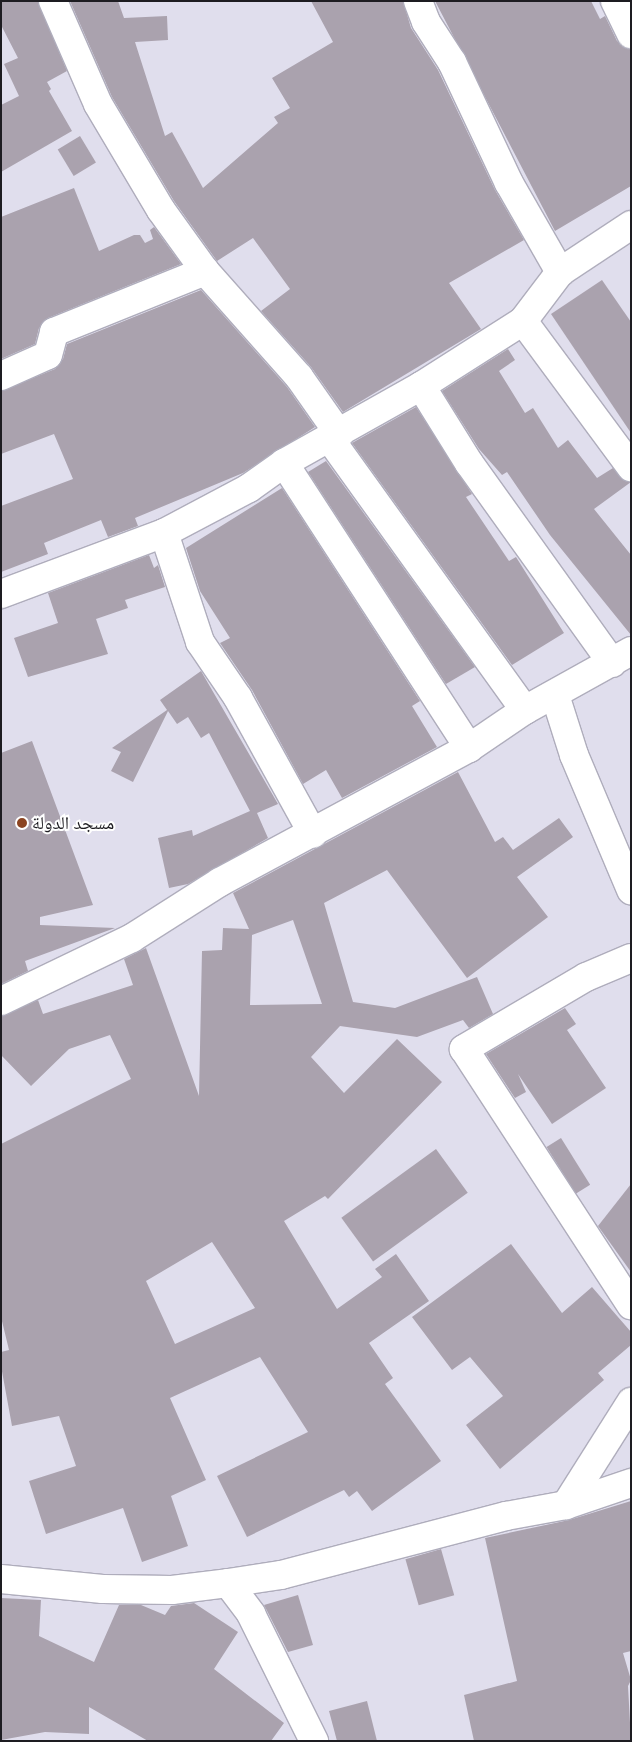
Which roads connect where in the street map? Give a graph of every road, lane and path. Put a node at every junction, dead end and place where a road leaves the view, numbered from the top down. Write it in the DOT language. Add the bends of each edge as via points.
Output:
graph roads {
  1 [pos="53,1"];
  2 [pos="418,1"];
  3 [pos="615,1"];
  4 [pos="631,34"];
  5 [pos="631,225"];
  6 [pos="205,270"];
  7 [pos="560,272"];
  8 [pos="523,320"];
  9 [pos="1,376"];
  10 [pos="421,386"];
  11 [pos="334,436"];
  12 [pos="284,463"];
  13 [pos="631,467"];
  14 [pos="164,533"];
  15 [pos="1,594"];
  16 [pos="621,657"];
  17 [pos="555,695"];
  18 [pos="524,710"];
  19 [pos="469,748"];
  20 [pos="313,834"];
  21 [pos="631,890"];
  22 [pos="631,958"];
  23 [pos="1,1001"];
  24 [pos="631,1305"];
  25 [pos="631,1402"];
  26 [pos="631,1484"];
  27 [pos="566,1505"];
  28 [pos="1,1579"];
  29 [pos="228,1583"];
  30 [pos="314,1741"];
  1 -- 6 [label="street" via="98,104 161,210"];
  2 -- 7 [label="street" via="426,22 452,62 509,183"];
  3 -- 4 [label="street"];
  5 -- 7 [label="street"];
  6 -- 9 [label="street" via="54,332 48,355"];
  6 -- 11 [label="street" via="299,377"];
  7 -- 8 [label="street"];
  8 -- 10 [label="street"];
  8 -- 13 [label="street"];
  10 -- 11 [label="street"];
  10 -- 16 [label="street" via="469,463"];
  11 -- 12 [label="street"];
  11 -- 18 [label="street"];
  12 -- 14 [label="street" via="249,488"];
  12 -- 19 [label="street"];
  14 -- 15 [label="street"];
  14 -- 20 [label="street" via="200,642 238,698"];
  16 -- 17 [label="street"];
  17 -- 18 [label="street"];
  17 -- 21 [label="street" via="574,754"];
  18 -- 19 [label="street"];
  19 -- 20 [label="street"];
  20 -- 23 [label="street" via="220,882 132,938"];
  22 -- 24 [label="street" via="586,977 464,1049"];
  25 -- 27 [label="street"];
  26 -- 27 [label="street"];
  27 -- 29 [label="street" via="506,1516 281,1576"];
  28 -- 29 [label="street" via="103,1589 172,1590"];
  29 -- 30 [label="street" via="251,1614"];
}
